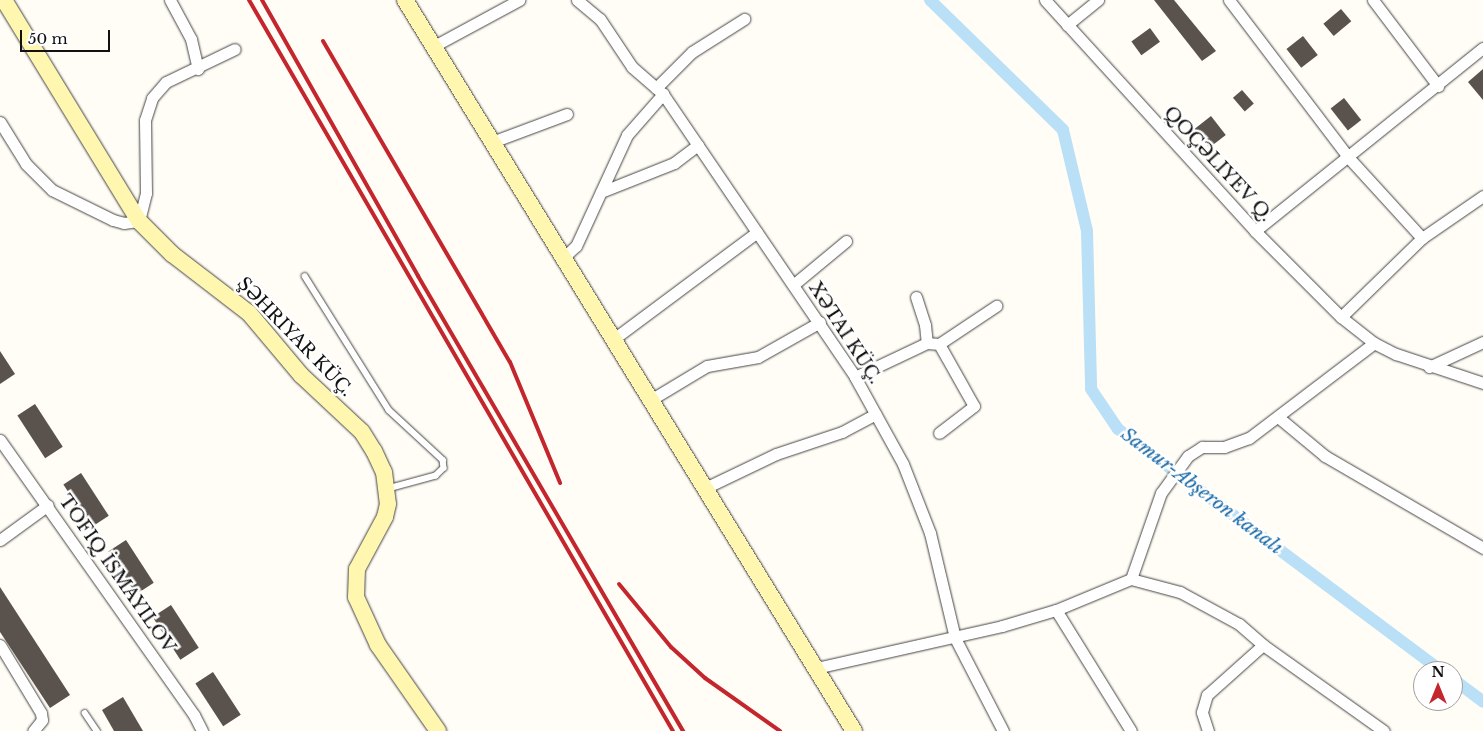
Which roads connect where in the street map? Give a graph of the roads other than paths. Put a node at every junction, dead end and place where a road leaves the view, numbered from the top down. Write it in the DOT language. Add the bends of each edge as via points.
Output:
graph roads {
  1 [pos="4,0"];
  2 [pos="170,0"];
  3 [pos="405,0"];
  4 [pos="519,0"];
  5 [pos="577,0"];
  6 [pos="1045,0"];
  7 [pos="1098,0"];
  8 [pos="1229,0"];
  9 [pos="1373,0"];
  10 [pos="744,19"];
  11 [pos="1067,25"];
  12 [pos="434,46"];
  13 [pos="1483,48"];
  14 [pos="235,49"];
  15 [pos="198,69"];
  16 [pos="1438,86"];
  17 [pos="660,91"];
  18 [pos="568,114"];
  19 [pos="0,122"];
  20 [pos="492,142"];
  21 [pos="698,145"];
  22 [pos="1348,157"];
  23 [pos="601,192"];
  24 [pos="1483,196"];
  25 [pos="139,221"];
  26 [pos="1255,231"];
  27 [pos="757,232"];
  28 [pos="1422,238"];
  29 [pos="846,241"];
  30 [pos="564,257"];
  31 [pos="305,276"];
  32 [pos="793,285"];
  33 [pos="916,297"];
  34 [pos="996,306"];
  35 [pos="1342,317"];
  36 [pos="820,322"];
  37 [pos="615,338"];
  38 [pos="1483,342"];
  39 [pos="933,343"];
  40 [pos="1374,343"];
  41 [pos="1429,367"];
  42 [pos="854,377"];
  43 [pos="1483,383"];
  44 [pos="652,399"];
  45 [pos="876,414"];
  46 [pos="1278,417"];
  47 [pos="940,433"];
  48 [pos="0,440"];
  49 [pos="388,489"];
  50 [pos="703,489"];
  51 [pos="48,505"];
  52 [pos="0,540"];
  53 [pos="1483,548"];
  54 [pos="1131,579"];
  55 [pos="1056,610"];
  56 [pos="956,638"];
  57 [pos="0,645"];
  58 [pos="1264,645"];
  59 [pos="816,668"];
  60 [pos="86,713"];
  61 [pos="33,731"];
  62 [pos="97,731"];
  63 [pos="202,731"];
  64 [pos="438,731"];
  65 [pos="854,731"];
  66 [pos="1003,731"];
  67 [pos="1131,731"];
  68 [pos="1208,731"];
  69 [pos="1384,731"];
  1 -- 25 [label="street, ŞƏHRIYAR KÜÇ."];
  2 -- 15 [label="street" via="191,39"];
  3 -- 12 [label="street"];
  4 -- 12 [label="street"];
  5 -- 17 [label="street, XƏTAI KÜÇ." via="600,19 632,67"];
  6 -- 11 [label="street, QOÇƏLIYEV Q."];
  7 -- 11 [label="street"];
  8 -- 22 [label="street"];
  9 -- 16 [label="street"];
  10 -- 17 [label="street" via="692,52"];
  11 -- 26 [label="street, QOÇƏLIYEV Q."];
  12 -- 20 [label="street"];
  13 -- 16 [label="street"];
  14 -- 15 [label="street"];
  15 -- 25 [label="street" via="166,82 152,98 145,120 146,194"];
  16 -- 22 [label="street"];
  17 -- 21 [label="street, XƏTAI KÜÇ."];
  17 -- 23 [label="street" via="627,135"];
  18 -- 20 [label="street"];
  19 -- 25 [label="street" via="26,164 52,190 113,220 124,223"];
  20 -- 30 [label="street"];
  21 -- 23 [label="street" via="674,163"];
  21 -- 27 [label="street, XƏTAI KÜÇ."];
  22 -- 26 [label="street"];
  22 -- 28 [label="street"];
  23 -- 30 [label="street" via="576,246"];
  24 -- 28 [label="street"];
  25 -- 49 [label="street, ŞƏHRIYAR KÜÇ." via="172,254 250,313 300,375 362,432 384,472"];
  26 -- 35 [label="street, QOÇƏLIYEV Q."];
  27 -- 32 [label="street, XƏTAI KÜÇ."];
  27 -- 37 [label="street"];
  28 -- 35 [label="street"];
  29 -- 32 [label="street"];
  30 -- 37 [label="street"];
  31 -- 49 [label="lane" via="389,410 443,460 444,468 436,476"];
  32 -- 36 [label="street, XƏTAI KÜÇ."];
  33 -- 39 [label="street"];
  34 -- 39 [label="street"];
  35 -- 40 [label="street, QOÇƏLIYEV Q."];
  36 -- 42 [label="street, XƏTAI KÜÇ."];
  36 -- 44 [label="street" via="758,357 707,366"];
  37 -- 44 [label="street"];
  38 -- 41 [label="street"];
  39 -- 42 [label="street"];
  39 -- 47 [label="street" via="974,406"];
  40 -- 41 [label="street, QOÇƏLIYEV Q."];
  40 -- 46 [label="street"];
  41 -- 43 [label="street, QOÇƏLIYEV Q."];
  42 -- 45 [label="street, XƏTAI KÜÇ."];
  44 -- 50 [label="street"];
  45 -- 50 [label="street" via="842,432 776,454"];
  45 -- 56 [label="street, XƏTAI KÜÇ." via="903,464 930,533"];
  46 -- 53 [label="street" via="1325,456"];
  46 -- 54 [label="street" via="1249,438 1224,447 1202,447 1188,456 1161,493"];
  48 -- 51 [label="street"];
  49 -- 64 [label="street, ŞƏHRIYAR KÜÇ." via="385,517 357,570 356,597 378,645"];
  50 -- 59 [label="street"];
  51 -- 52 [label="street"];
  51 -- 63 [label="street"];
  54 -- 55 [label="street"];
  54 -- 58 [label="street" via="1180,592 1239,624"];
  55 -- 56 [label="street"];
  55 -- 67 [label="street"];
  56 -- 59 [label="street"];
  56 -- 66 [label="street, XƏTAI KÜÇ."];
  57 -- 61 [label="street" via="41,712 42,720"];
  58 -- 68 [label="street" via="1207,695 1202,712"];
  58 -- 69 [label="street"];
  59 -- 65 [label="street"];
  60 -- 62 [label="lane"];
}
